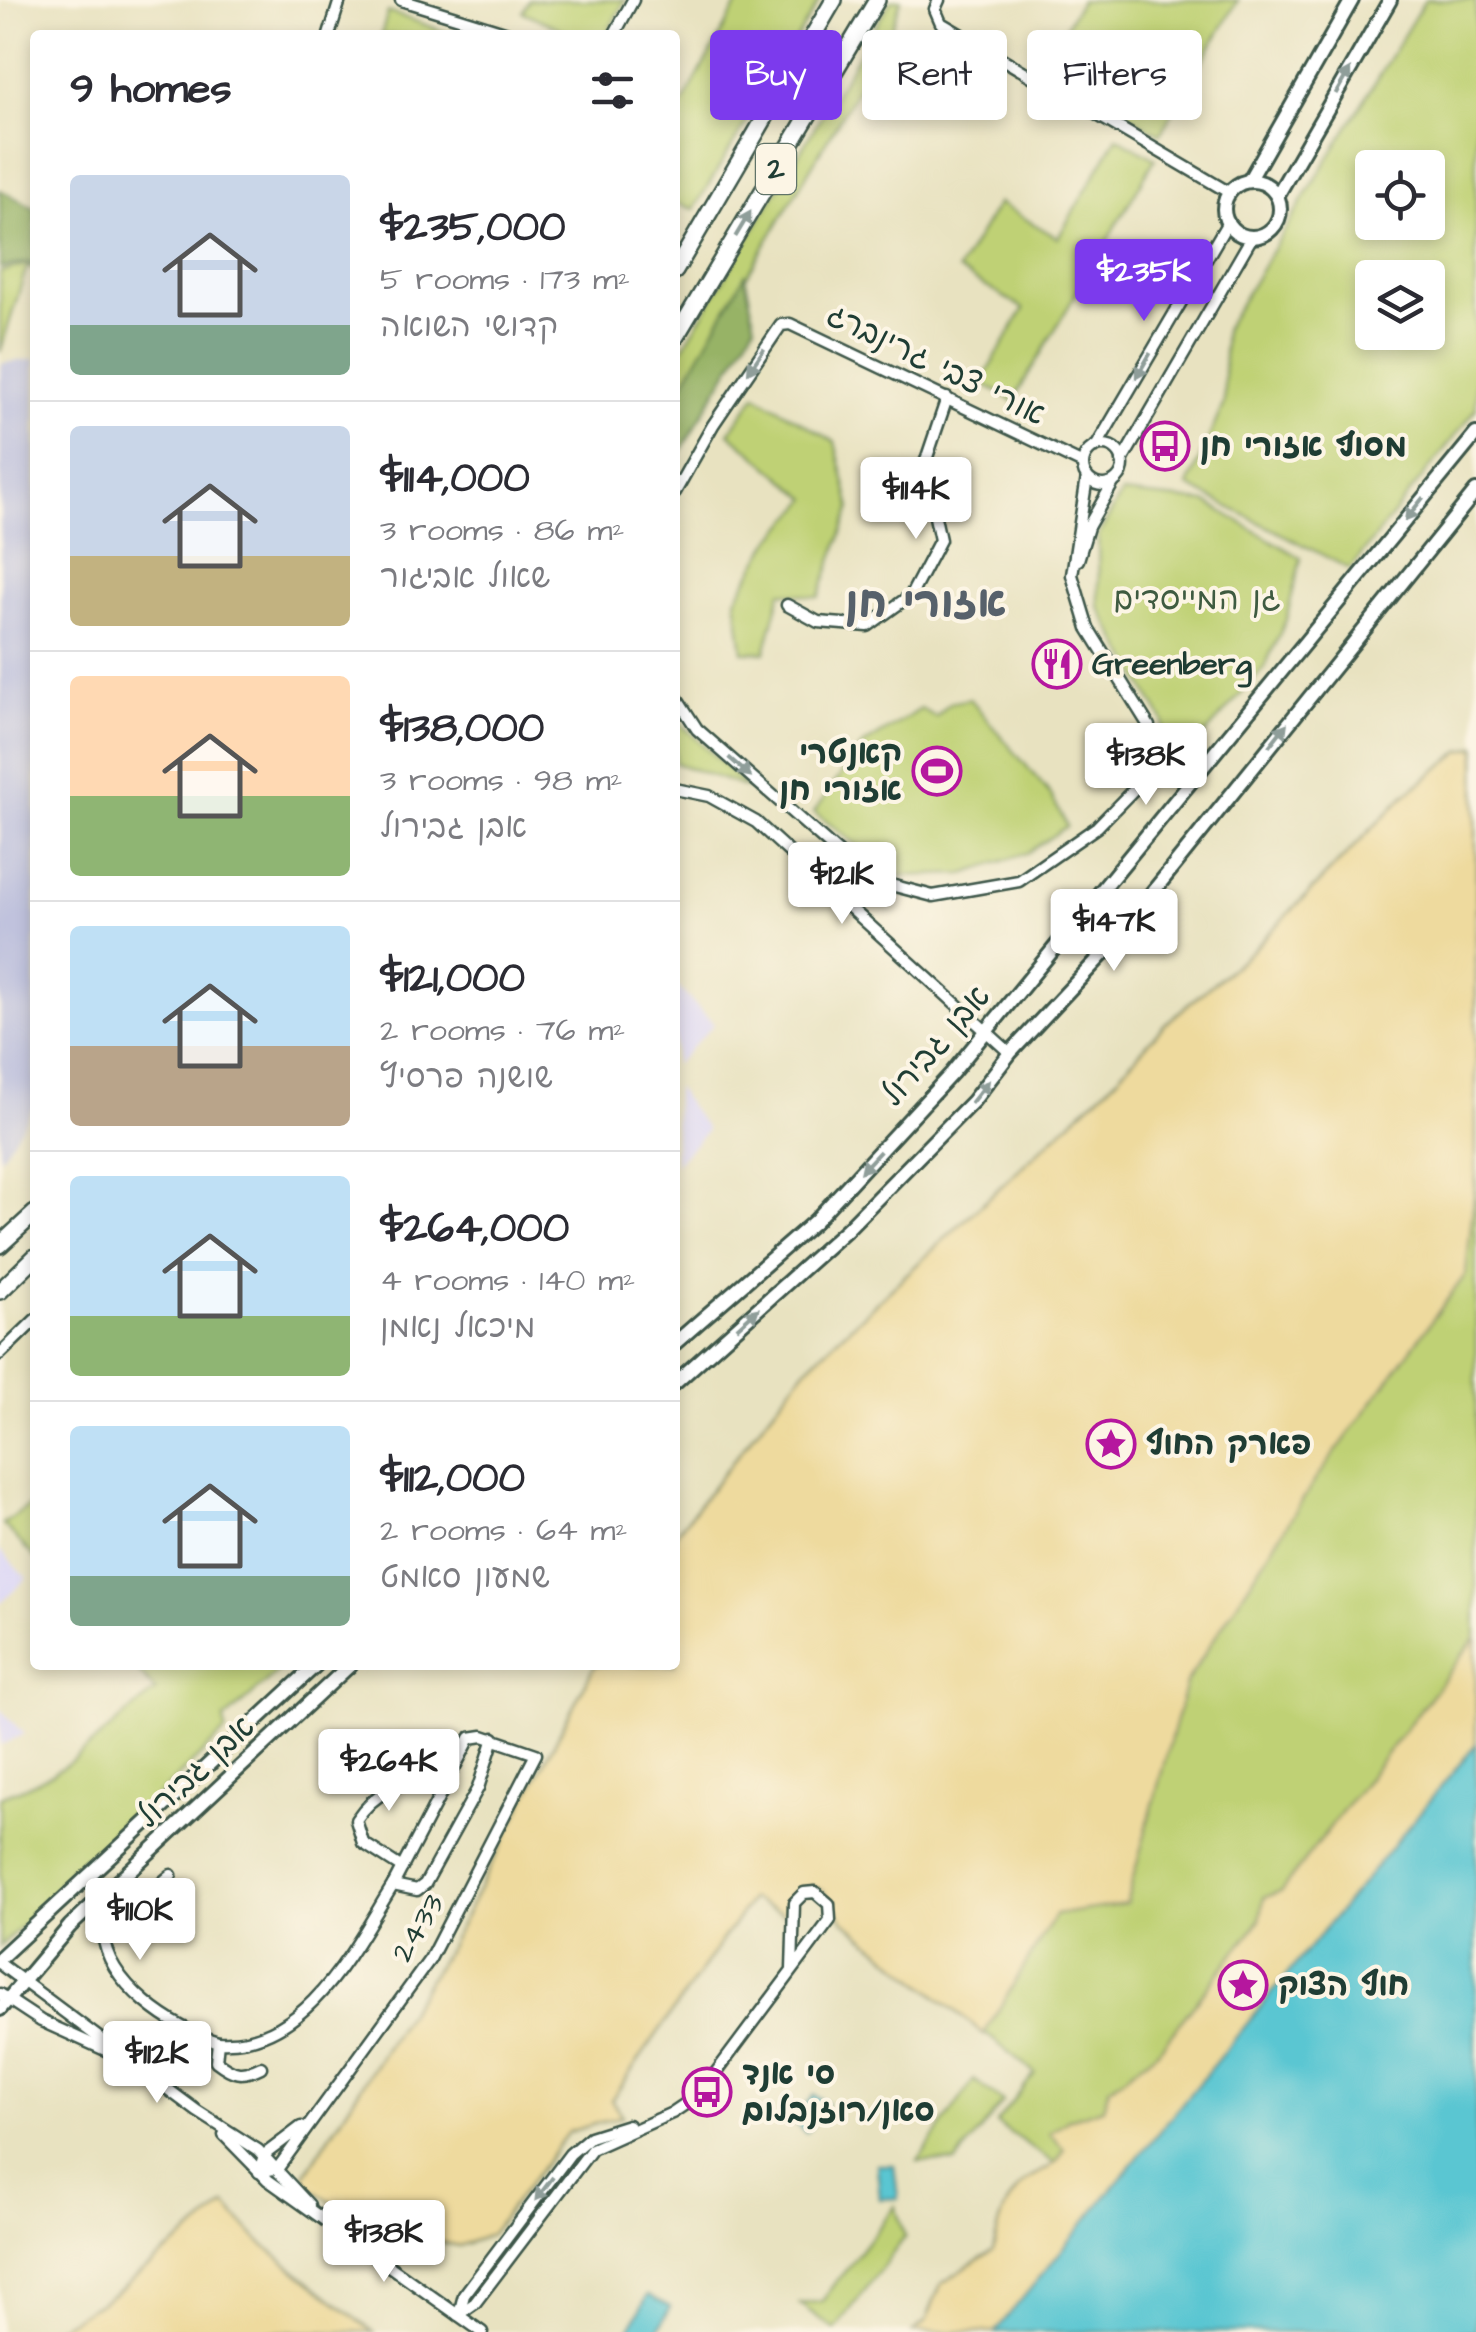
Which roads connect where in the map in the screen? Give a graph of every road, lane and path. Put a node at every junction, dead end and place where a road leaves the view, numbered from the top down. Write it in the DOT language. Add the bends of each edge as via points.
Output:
graph roads {
  1 [pos="340,0"];
  2 [pos="401,0"];
  3 [pos="633,0"];
  4 [pos="834,0"];
  5 [pos="878,0"];
  6 [pos="1352,0"];
  7 [pos="1390,0"];
  8 [pos="937,5"];
  9 [pos="331,30"];
  10 [pos="498,30"];
  11 [pos="617,30"];
  12 [pos="1250,182"];
  13 [pos="1230,193"];
  14 [pos="1276,196"];
  15 [pos="1228,222"];
  16 [pos="1252,237"];
  17 [pos="680,262"];
  18 [pos="680,330"];
  19 [pos="947,398"];
  20 [pos="1476,434"];
  21 [pos="1096,447"];
  22 [pos="1122,462"];
  23 [pos="1084,464"];
  24 [pos="1087,477"];
  25 [pos="680,483"];
  26 [pos="1113,483"];
  27 [pos="1476,491"];
  28 [pos="1072,575"];
  29 [pos="787,604"];
  30 [pos="680,702"];
  31 [pos="680,789"];
  32 [pos="986,1032"];
  33 [pos="1010,1054"];
  34 [pos="30,1217"];
  35 [pos="0,1245"];
  36 [pos="30,1262"];
  37 [pos="0,1291"];
  38 [pos="30,1325"];
  39 [pos="680,1339"];
  40 [pos="0,1354"];
  41 [pos="680,1379"];
  42 [pos="311,1670"];
  43 [pos="345,1670"];
  44 [pos="494,1738"];
  45 [pos="447,1779"];
  46 [pos="402,1868"];
  47 [pos="171,1876"];
  48 [pos="393,1884"];
  49 [pos="0,1961"];
  50 [pos="792,1970"];
  51 [pos="22,1980"];
  52 [pos="3,2001"];
  53 [pos="218,2042"];
  54 [pos="141,2068"];
  55 [pos="261,2068"];
  56 [pos="197,2111"];
  57 [pos="316,2112"];
  58 [pos="264,2155"];
  59 [pos="278,2168"];
  60 [pos="259,2172"];
  61 [pos="309,2205"];
  62 [pos="458,2315"];
  63 [pos="482,2332"];
  1 -- 9 [label="street"];
  2 -- 10 [label="street"];
  3 -- 11 [label="street"];
  4 -- 17 [label="highway, 2"];
  18 -- 5 [label="highway, 2, one-way"];
  6 -- 12 [label="street"];
  14 -- 7 [label="street, one-way"];
  8 -- 13 [label="street" via="942,23"];
  12 -- 13 [label="street"];
  12 -- 14 [label="street" via="1265,184"];
  13 -- 15 [label="street" via="1224,207"];
  14 -- 16 [label="street" via="1276,223"];
  15 -- 16 [label="street"];
  15 -- 21 [label="street, one-way"];
  16 -- 22 [label="street"];
  19 -- 23 [label="street, אורי צבי גרינברג"];
  19 -- 25 [label="street, אורי צבי גרינברג, one-way" via="804,328 781,325"];
  19 -- 29 [label="street" via="924,466 940,540 911,595 868,626 818,622"];
  20 -- 32 [label="street, אבן גבירול, one-way"];
  21 -- 22 [label="street" via="1112,448"];
  21 -- 23 [label="street"];
  22 -- 26 [label="street"];
  23 -- 24 [label="street"];
  24 -- 26 [label="street"];
  24 -- 28 [label="street"];
  26 -- 28 [label="street"];
  33 -- 27 [label="street, אבן גבירול, one-way" via="1102,956"];
  30 -- 28 [label="street, one-way" via="698,729 868,879 933,896 1019,881 1098,827 1140,786 1149,726 1088,628"];
  31 -- 32 [label="street" via="709,796 756,822"];
  32 -- 33 [label="street"];
  32 -- 39 [label="street, אבן גבירול, one-way" via="815,1221"];
  41 -- 33 [label="street, אבן גבירול, one-way" via="847,1229"];
  34 -- 35 [label="highway"];
  36 -- 37 [label="highway"];
  38 -- 40 [label="street"];
  42 -- 49 [label="street, אבן גבירול"];
  43 -- 51 [label="street, אבן גבירול" via="70,1926"];
  44 -- 45 [label="street" via="470,1738"];
  44 -- 48 [label="street" via="478,1788 425,1884 417,1890"];
  44 -- 57 [label="street, 2433" via="536,1754 452,1926"];
  45 -- 46 [label="street"];
  45 -- 46 [label="street" via="386,1790 356,1820 363,1843"];
  46 -- 48 [label="street"];
  47 -- 53 [label="street" via="103,1933 105,1949 140,1997 166,2019 187,2034"];
  48 -- 53 [label="street" via="349,1956 299,2014 273,2033"];
  49 -- 51 [label="street"];
  50 -- 50 [label="street" via="831,1915 816,1892 794,1902"];
  50 -- 62 [label="street" via="700,2094 592,2149 475,2303"];
  51 -- 52 [label="street, אבן גבירול"];
  51 -- 54 [label="street"];
  52 -- 54 [label="street"];
  53 -- 55 [label="street" via="216,2061 232,2074"];
  54 -- 56 [label="street"];
  56 -- 58 [label="street"];
  56 -- 60 [label="street"];
  57 -- 58 [label="street, 2433"];
  57 -- 59 [label="street, 2433"];
  58 -- 59 [label="street"];
  58 -- 60 [label="street"];
  59 -- 60 [label="street"];
  59 -- 61 [label="street"];
  60 -- 61 [label="street"];
  61 -- 62 [label="street"];
  62 -- 63 [label="street"];
}
